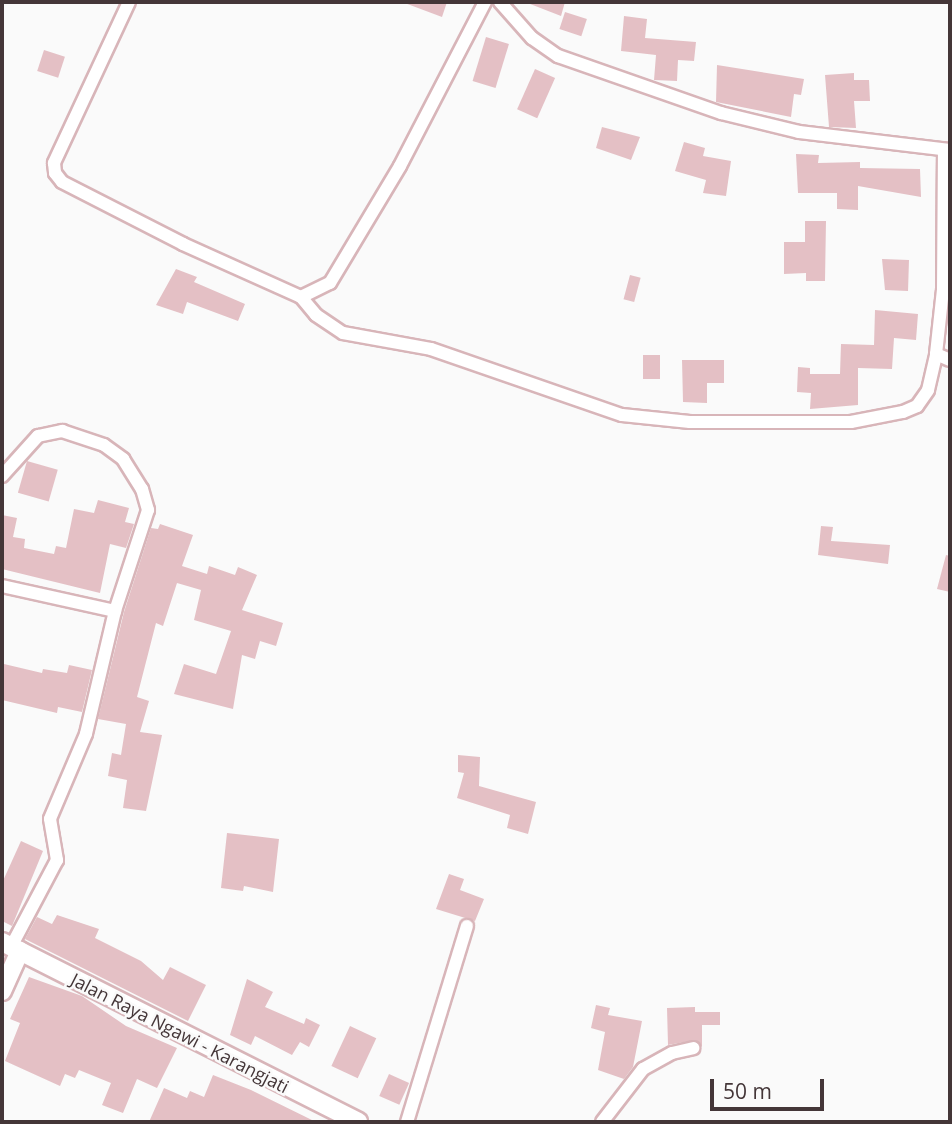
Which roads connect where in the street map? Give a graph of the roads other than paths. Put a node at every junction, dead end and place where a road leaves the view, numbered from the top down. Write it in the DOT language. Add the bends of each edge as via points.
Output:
graph roads {
  1 [pos="129,2"];
  2 [pos="485,2"];
  3 [pos="500,2"];
  4 [pos="947,150"];
  5 [pos="301,297"];
  6 [pos="936,354"];
  7 [pos="950,360"];
  8 [pos="2,476"];
  9 [pos="2,586"];
  10 [pos="115,611"];
  11 [pos="467,926"];
  12 [pos="11,947"];
  13 [pos="2,991"];
  14 [pos="693,1048"];
  15 [pos="358,1122"];
  16 [pos="407,1122"];
  17 [pos="602,1122"];
  1 -- 5 [label="street" via="54,163 55,173 62,182 183,244"];
  2 -- 5 [label="street" via="400,166 330,283"];
  3 -- 4 [label="street" via="532,38 558,55 721,113 799,132"];
  4 -- 6 [label="street" via="943,290"];
  5 -- 6 [label="street" via="316,315 343,333 431,349 622,415 690,422 851,422 911,410 928,390"];
  6 -- 7 [label="street"];
  8 -- 10 [label="street" via="38,436 50,432 90,439 122,459 142,489 148,510"];
  9 -- 10 [label="street"];
  10 -- 12 [label="street" via="86,734 50,819 57,860"];
  11 -- 16 [label="street"];
  12 -- 13 [label="main road"];
  12 -- 15 [label="main road, Jalan Raya Ngawi - Karangjati"];
  14 -- 17 [label="street" via="672,1053 643,1069"];
}
